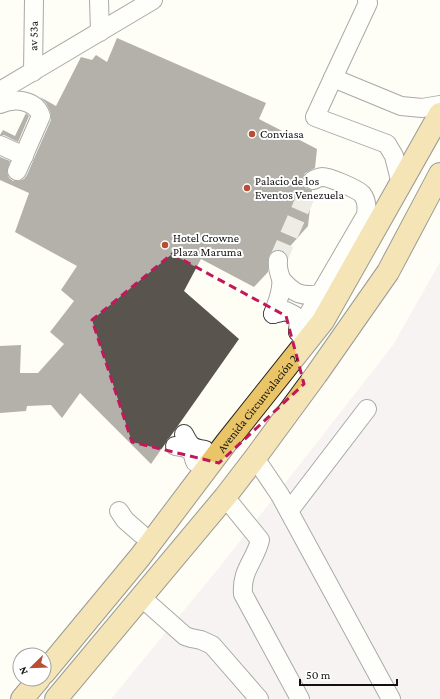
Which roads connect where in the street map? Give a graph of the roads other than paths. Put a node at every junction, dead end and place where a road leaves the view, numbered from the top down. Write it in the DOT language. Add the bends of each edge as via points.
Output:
graph roads {
  1 [pos="34,0"];
  2 [pos="99,0"];
  3 [pos="153,0"];
  4 [pos="367,0"];
  5 [pos="100,32"];
  6 [pos="33,72"];
  7 [pos="332,78"];
  8 [pos="0,91"];
  9 [pos="0,104"];
  10 [pos="440,105"];
  11 [pos="440,114"];
  12 [pos="0,145"];
  13 [pos="440,174"];
  14 [pos="313,180"];
  15 [pos="401,184"];
  16 [pos="278,260"];
  17 [pos="282,280"];
  18 [pos="320,294"];
  19 [pos="367,409"];
  20 [pos="179,440"];
  21 [pos="200,456"];
  22 [pos="255,458"];
  23 [pos="224,497"];
  24 [pos="119,511"];
  25 [pos="289,511"];
  26 [pos="141,534"];
  27 [pos="141,597"];
  28 [pos="52,663"];
  29 [pos="32,687"];
  30 [pos="22,699"];
  31 [pos="56,699"];
  32 [pos="259,699"];
  33 [pos="300,699"];
  34 [pos="391,699"];
  1 -- 6 [label="street, av 53a"];
  2 -- 5 [label="street"];
  3 -- 5 [label="street"];
  4 -- 7 [label="street" via="368,3"];
  5 -- 6 [label="street"];
  6 -- 8 [label="street"];
  7 -- 10 [label="street" via="402,106 422,108"];
  7 -- 15 [label="street" via="315,117 388,144"];
  9 -- 12 [label="street" via="18,100 33,105 41,116 21,164"];
  11 -- 15 [label="highway, Avenida Circunvalación 2"];
  13 -- 22 [label="highway" via="388,272"];
  14 -- 18 [label="street" via="326,178 354,189 363,195 367,205 366,215"];
  15 -- 28 [label="highway, Avenida Circunvalación 2" via="323,321 140,557"];
  16 -- 17 [label="street" via="277,268"];
  17 -- 18 [label="street" via="298,294"];
  17 -- 18 [label="street" via="273,314 286,311 294,315 298,322 298,332"];
  19 -- 25 [label="street"];
  20 -- 21 [label="street" via="186,448"];
  22 -- 23 [label="highway"];
  22 -- 25 [label="street"];
  23 -- 27 [label="highway"];
  23 -- 33 [label="street" via="260,540 245,575 244,594"];
  24 -- 26 [label="street"];
  25 -- 34 [label="street"];
  27 -- 31 [label="highway"];
  27 -- 32 [label="street" via="185,636 212,645"];
  29 -- 30 [label="highway"];
}
